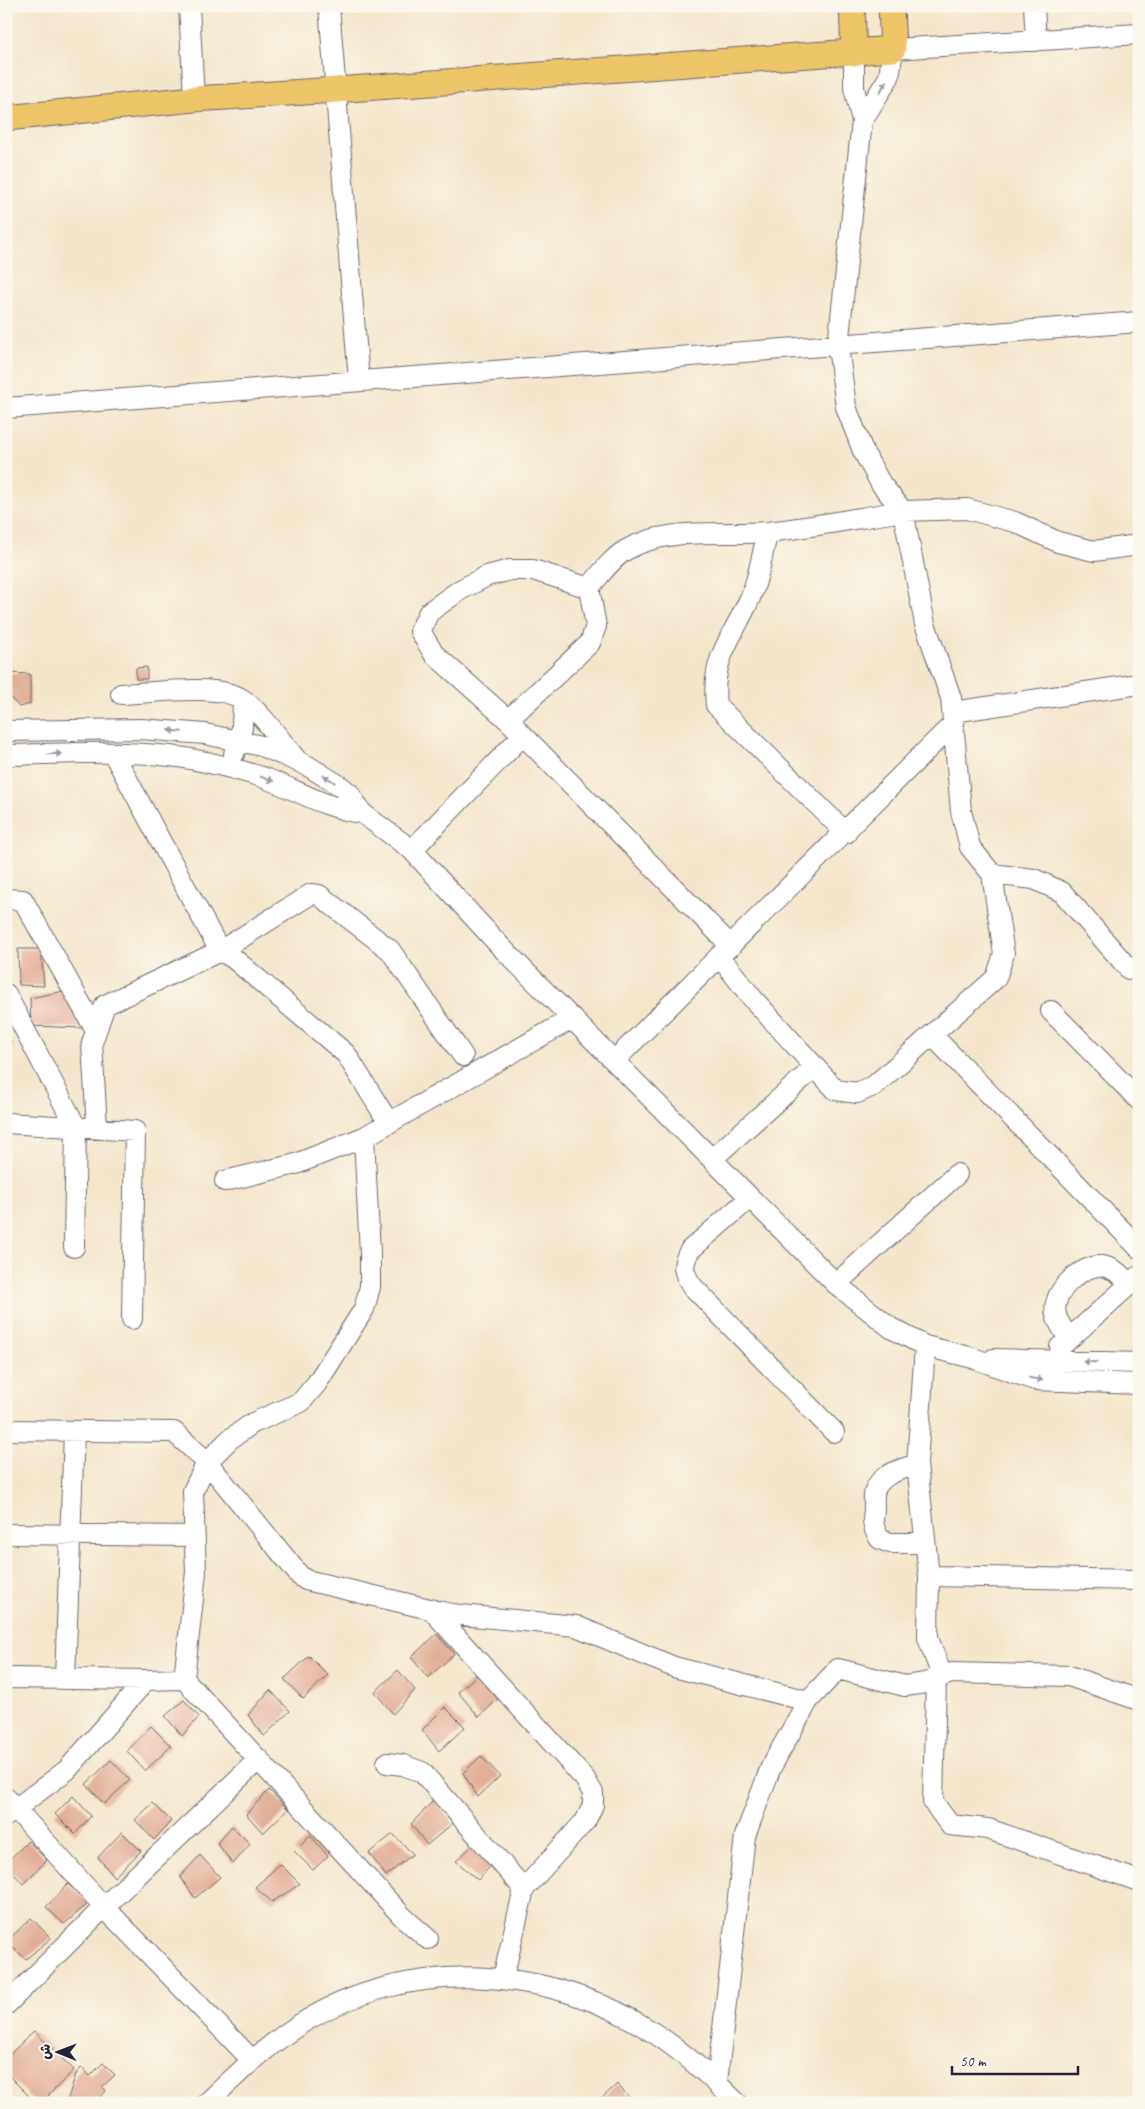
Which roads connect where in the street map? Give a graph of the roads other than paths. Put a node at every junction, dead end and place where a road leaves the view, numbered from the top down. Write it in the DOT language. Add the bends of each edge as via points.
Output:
graph roads {
  1 [pos="189,6"];
  2 [pos="329,6"];
  3 [pos="852,6"];
  4 [pos="891,6"];
  5 [pos="1034,6"];
  6 [pos="1139,34"];
  7 [pos="1036,41"];
  8 [pos="893,49"];
  9 [pos="854,53"];
  10 [pos="336,90"];
  11 [pos="194,99"];
  12 [pos="6,118"];
  13 [pos="862,121"];
  14 [pos="1139,322"];
  15 [pos="838,346"];
  16 [pos="359,381"];
  17 [pos="6,408"];
  18 [pos="903,511"];
  19 [pos="768,532"];
  20 [pos="1139,545"];
  21 [pos="589,588"];
  22 [pos="1139,684"];
  23 [pos="121,694"];
  24 [pos="244,700"];
  25 [pos="953,718"];
  26 [pos="508,720"];
  27 [pos="6,731"];
  28 [pos="523,735"];
  29 [pos="238,741"];
  30 [pos="113,753"];
  31 [pos="6,755"];
  32 [pos="299,762"];
  33 [pos="229,768"];
  34 [pos="362,813"];
  35 [pos="846,833"];
  36 [pos="412,850"];
  37 [pos="992,874"];
  38 [pos="6,899"];
  39 [pos="220,951"];
  40 [pos="725,952"];
  41 [pos="1139,972"];
  42 [pos="6,994"];
  43 [pos="1051,1011"];
  44 [pos="573,1018"];
  45 [pos="96,1031"];
  46 [pos="932,1035"];
  47 [pos="463,1056"];
  48 [pos="614,1061"];
  49 [pos="814,1067"];
  50 [pos="1139,1100"];
  51 [pos="389,1123"];
  52 [pos="6,1124"];
  53 [pos="76,1127"];
  54 [pos="97,1128"];
  55 [pos="364,1137"];
  56 [pos="712,1159"];
  57 [pos="957,1174"];
  58 [pos="225,1180"];
  59 [pos="750,1198"];
  60 [pos="74,1247"];
  61 [pos="1139,1248"];
  62 [pos="1135,1280"];
  63 [pos="836,1284"];
  64 [pos="132,1319"];
  65 [pos="1069,1339"];
  66 [pos="925,1346"];
  67 [pos="973,1358"];
  68 [pos="1045,1360"];
  69 [pos="1139,1363"];
  70 [pos="1139,1384"];
  71 [pos="6,1430"];
  72 [pos="74,1432"];
  73 [pos="834,1432"];
  74 [pos="207,1462"];
  75 [pos="918,1464"];
  76 [pos="6,1534"];
  77 [pos="71,1535"];
  78 [pos="194,1536"];
  79 [pos="924,1543"];
  80 [pos="929,1576"];
  81 [pos="1139,1580"];
  82 [pos="430,1609"];
  83 [pos="939,1677"];
  84 [pos="6,1678"];
  85 [pos="64,1679"];
  86 [pos="184,1679"];
  87 [pos="146,1680"];
  88 [pos="1139,1700"];
  89 [pos="808,1701"];
  90 [pos="258,1760"];
  91 [pos="387,1763"];
  92 [pos="9,1807"];
  93 [pos="1139,1881"];
  94 [pos="524,1889"];
  95 [pos="104,1907"];
  96 [pos="428,1939"];
  97 [pos="503,1978"];
  98 [pos="6,2005"];
  99 [pos="252,2060"];
  100 [pos="717,2082"];
  101 [pos="207,2103"];
  102 [pos="737,2103"];
  1 -- 11 [label="street"];
  2 -- 10 [label="street"];
  3 -- 9 [label="main road"];
  4 -- 8 [label="main road"];
  5 -- 7 [label="street"];
  6 -- 7 [label="street"];
  7 -- 8 [label="street"];
  8 -- 9 [label="main road"];
  13 -- 8 [label="street, one-way" via="889,77"];
  9 -- 10 [label="main road"];
  9 -- 13 [label="street" via="854,88"];
  10 -- 11 [label="main road"];
  10 -- 16 [label="street"];
  11 -- 12 [label="main road"];
  13 -- 15 [label="street"];
  14 -- 15 [label="street"];
  15 -- 16 [label="street"];
  15 -- 18 [label="street" via="846,407 863,452 881,484"];
  16 -- 17 [label="street"];
  18 -- 19 [label="street"];
  18 -- 20 [label="street" via="967,509 1015,522 1058,542 1094,551"];
  18 -- 25 [label="street" via="925,624 951,698"];
  19 -- 21 [label="street" via="670,536 647,541 608,565"];
  19 -- 35 [label="street" via="751,597 719,660 714,684 716,705"];
  21 -- 26 [label="street" via="596,626 590,643"];
  21 -- 26 [label="street" via="533,570 510,570 487,576 429,612 420,631 434,654"];
  22 -- 25 [label="street"];
  23 -- 24 [label="street" via="212,690 228,692"];
  24 -- 29 [label="street"];
  24 -- 32 [label="street"];
  25 -- 35 [label="street"];
  25 -- 37 [label="street" via="961,811 970,847"];
  26 -- 28 [label="street"];
  29 -- 27 [label="street, one-way" via="205,734 141,729"];
  28 -- 36 [label="street"];
  28 -- 40 [label="street"];
  29 -- 32 [label="street" via="262,746"];
  29 -- 33 [label="street"];
  31 -- 30 [label="street, one-way"];
  30 -- 33 [label="street" via="172,756"];
  30 -- 39 [label="street"];
  34 -- 32 [label="street, one-way" via="349,793"];
  33 -- 34 [label="street, one-way" via="275,782 329,806"];
  34 -- 36 [label="street"];
  35 -- 40 [label="street"];
  36 -- 44 [label="street" via="500,947"];
  37 -- 41 [label="street" via="1034,880 1062,892 1129,969"];
  37 -- 46 [label="street" via="1004,954 996,978"];
  38 -- 45 [label="street" via="23,900"];
  39 -- 45 [label="street" via="105,1005"];
  39 -- 47 [label="street" via="311,894 320,895 390,950"];
  39 -- 51 [label="street" via="233,958 346,1054"];
  40 -- 48 [label="street"];
  40 -- 49 [label="street" via="753,999"];
  42 -- 53 [label="street"];
  43 -- 50 [label="street"];
  44 -- 48 [label="street"];
  44 -- 51 [label="street"];
  45 -- 54 [label="street" via="92,1042"];
  46 -- 49 [label="street" via="875,1085 857,1093 836,1090"];
  46 -- 61 [label="street"];
  48 -- 56 [label="street"];
  49 -- 56 [label="street"];
  51 -- 55 [label="street"];
  52 -- 53 [label="street"];
  53 -- 54 [label="street"];
  53 -- 60 [label="street"];
  54 -- 64 [label="street" via="135,1131"];
  55 -- 58 [label="street" via="296,1164"];
  55 -- 74 [label="street" via="370,1287 364,1309 317,1383 301,1402 253,1423 230,1439"];
  56 -- 59 [label="street"];
  57 -- 63 [label="street"];
  59 -- 63 [label="street"];
  59 -- 73 [label="street" via="690,1250 684,1261 685,1275"];
  62 -- 65 [label="street"];
  62 -- 65 [label="street" via="1102,1266 1081,1272 1057,1297 1055,1305 1056,1316"];
  63 -- 66 [label="street" via="891,1328"];
  65 -- 68 [label="street"];
  66 -- 67 [label="street"];
  66 -- 75 [label="street"];
  67 -- 68 [label="street"];
  67 -- 70 [label="street, one-way" via="1035,1380"];
  69 -- 68 [label="street, one-way"];
  71 -- 72 [label="street"];
  72 -- 74 [label="street" via="174,1432"];
  72 -- 77 [label="street"];
  74 -- 78 [label="street" via="193,1491"];
  74 -- 82 [label="street" via="306,1580"];
  75 -- 79 [label="street"];
  75 -- 79 [label="street" via="892,1472 882,1479 875,1489 873,1520 880,1540"];
  76 -- 77 [label="street"];
  77 -- 78 [label="street"];
  77 -- 85 [label="street"];
  78 -- 86 [label="street" via="196,1572"];
  79 -- 80 [label="street"];
  80 -- 81 [label="street"];
  80 -- 83 [label="street" via="928,1638"];
  82 -- 89 [label="street" via="451,1614 576,1626 674,1667"];
  82 -- 94 [label="street" via="586,1779 593,1793 593,1805 586,1820"];
  83 -- 88 [label="street" via="951,1672 1069,1676"];
  83 -- 89 [label="street" via="905,1686 838,1669"];
  83 -- 93 [label="street" via="933,1802 950,1825 988,1829"];
  84 -- 85 [label="street"];
  85 -- 87 [label="street"];
  86 -- 87 [label="street"];
  86 -- 90 [label="street"];
  87 -- 92 [label="street" via="67,1770"];
  89 -- 100 [label="street" via="771,1767 745,1836"];
  90 -- 95 [label="street"];
  90 -- 96 [label="street" via="403,1917"];
  91 -- 94 [label="street" via="422,1772"];
  92 -- 95 [label="street"];
  94 -- 97 [label="street"];
  95 -- 98 [label="street"];
  95 -- 99 [label="street"];
  97 -- 99 [label="street" via="442,1978 362,1996 300,2024"];
  97 -- 100 [label="street" via="550,1987 622,2014 687,2056"];
  99 -- 101 [label="street"];
  100 -- 102 [label="street"];
}
